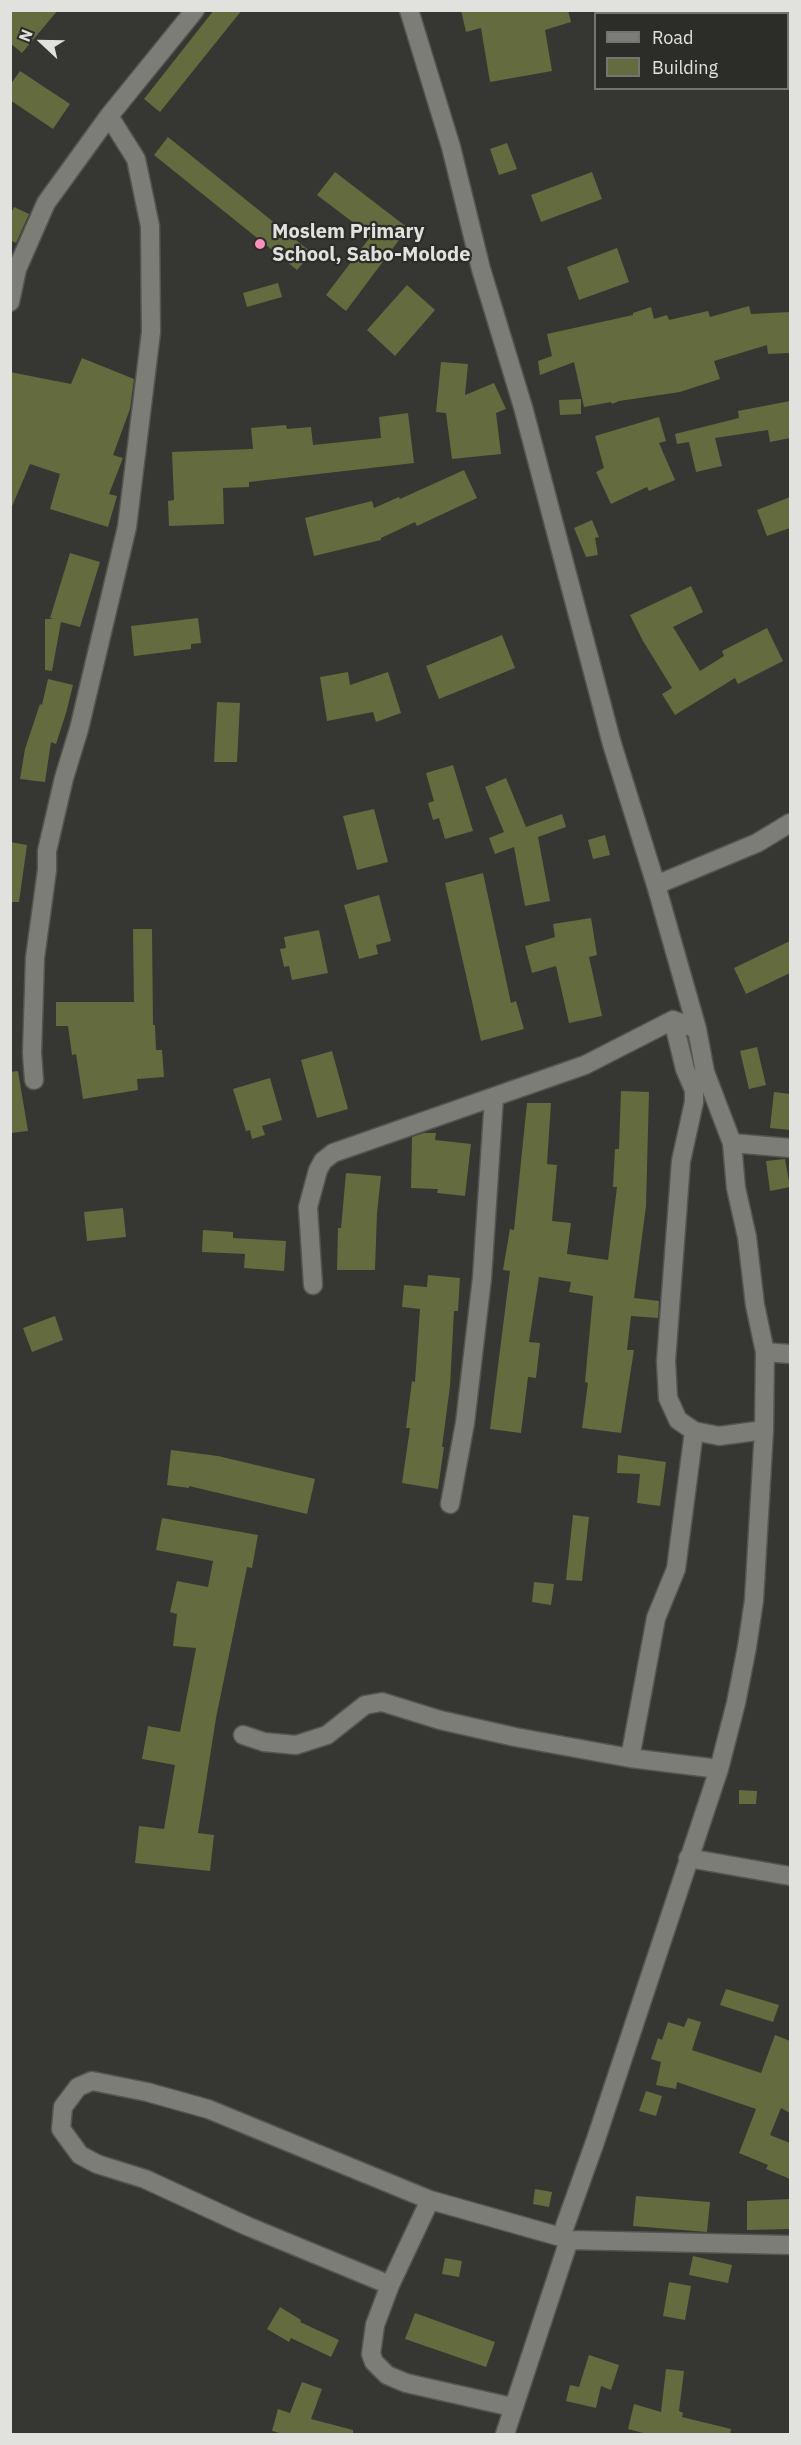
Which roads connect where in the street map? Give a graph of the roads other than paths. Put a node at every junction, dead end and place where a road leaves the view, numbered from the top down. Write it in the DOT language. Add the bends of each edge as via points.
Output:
graph roads {
  1 [pos="195,10"];
  2 [pos="409,10"];
  3 [pos="109,116"];
  4 [pos="10,302"];
  5 [pos="790,823"];
  6 [pos="656,885"];
  7 [pos="673,1020"];
  8 [pos="697,1029"];
  9 [pos="34,1080"];
  10 [pos="494,1097"];
  11 [pos="732,1143"];
  12 [pos="790,1148"];
  13 [pos="313,1285"];
  14 [pos="765,1352"];
  15 [pos="790,1354"];
  16 [pos="764,1430"];
  17 [pos="694,1431"];
  18 [pos="450,1504"];
  19 [pos="243,1736"];
  20 [pos="630,1758"];
  21 [pos="719,1769"];
  22 [pos="688,1858"];
  23 [pos="790,1876"];
  24 [pos="430,2200"];
  25 [pos="565,2238"];
  26 [pos="790,2245"];
  27 [pos="390,2285"];
  28 [pos="512,2408"];
  29 [pos="505,2434"];
  1 -- 3 [label="street"];
  2 -- 6 [label="street" via="523,407 612,744"];
  3 -- 4 [label="street" via="46,203 17,269"];
  3 -- 9 [label="street" via="136,159 150,226 151,332 128,527 47,851 35,958"];
  5 -- 6 [label="street" via="757,843"];
  6 -- 8 [label="street"];
  7 -- 8 [label="street"];
  7 -- 10 [label="street" via="585,1065"];
  7 -- 17 [label="street" via="694,1096 681,1161 666,1362 668,1398 673,1412"];
  8 -- 11 [label="street" via="705,1072"];
  10 -- 13 [label="street" via="333,1153 323,1161 308,1207"];
  10 -- 18 [label="street" via="482,1278 465,1424"];
  11 -- 12 [label="street"];
  11 -- 14 [label="street" via="736,1188"];
  14 -- 15 [label="street"];
  14 -- 16 [label="street"];
  16 -- 17 [label="street" via="719,1436"];
  16 -- 21 [label="street" via="751,1623"];
  17 -- 20 [label="street" via="676,1569 652,1638"];
  19 -- 20 [label="street" via="296,1745 327,1735 365,1705 382,1702 515,1737"];
  20 -- 21 [label="street"];
  21 -- 22 [label="street"];
  22 -- 23 [label="street"];
  22 -- 25 [label="street"];
  24 -- 25 [label="street"];
  24 -- 27 [label="street"];
  24 -- 27 [label="street" via="208,2109 147,2092 92,2081 78,2087 63,2107 62,2128 80,2155 145,2179"];
  25 -- 26 [label="street"];
  25 -- 28 [label="street"];
  27 -- 28 [label="street" via="375,2325 371,2354 374,2362 387,2375 406,2383"];
  28 -- 29 [label="street"];
}
